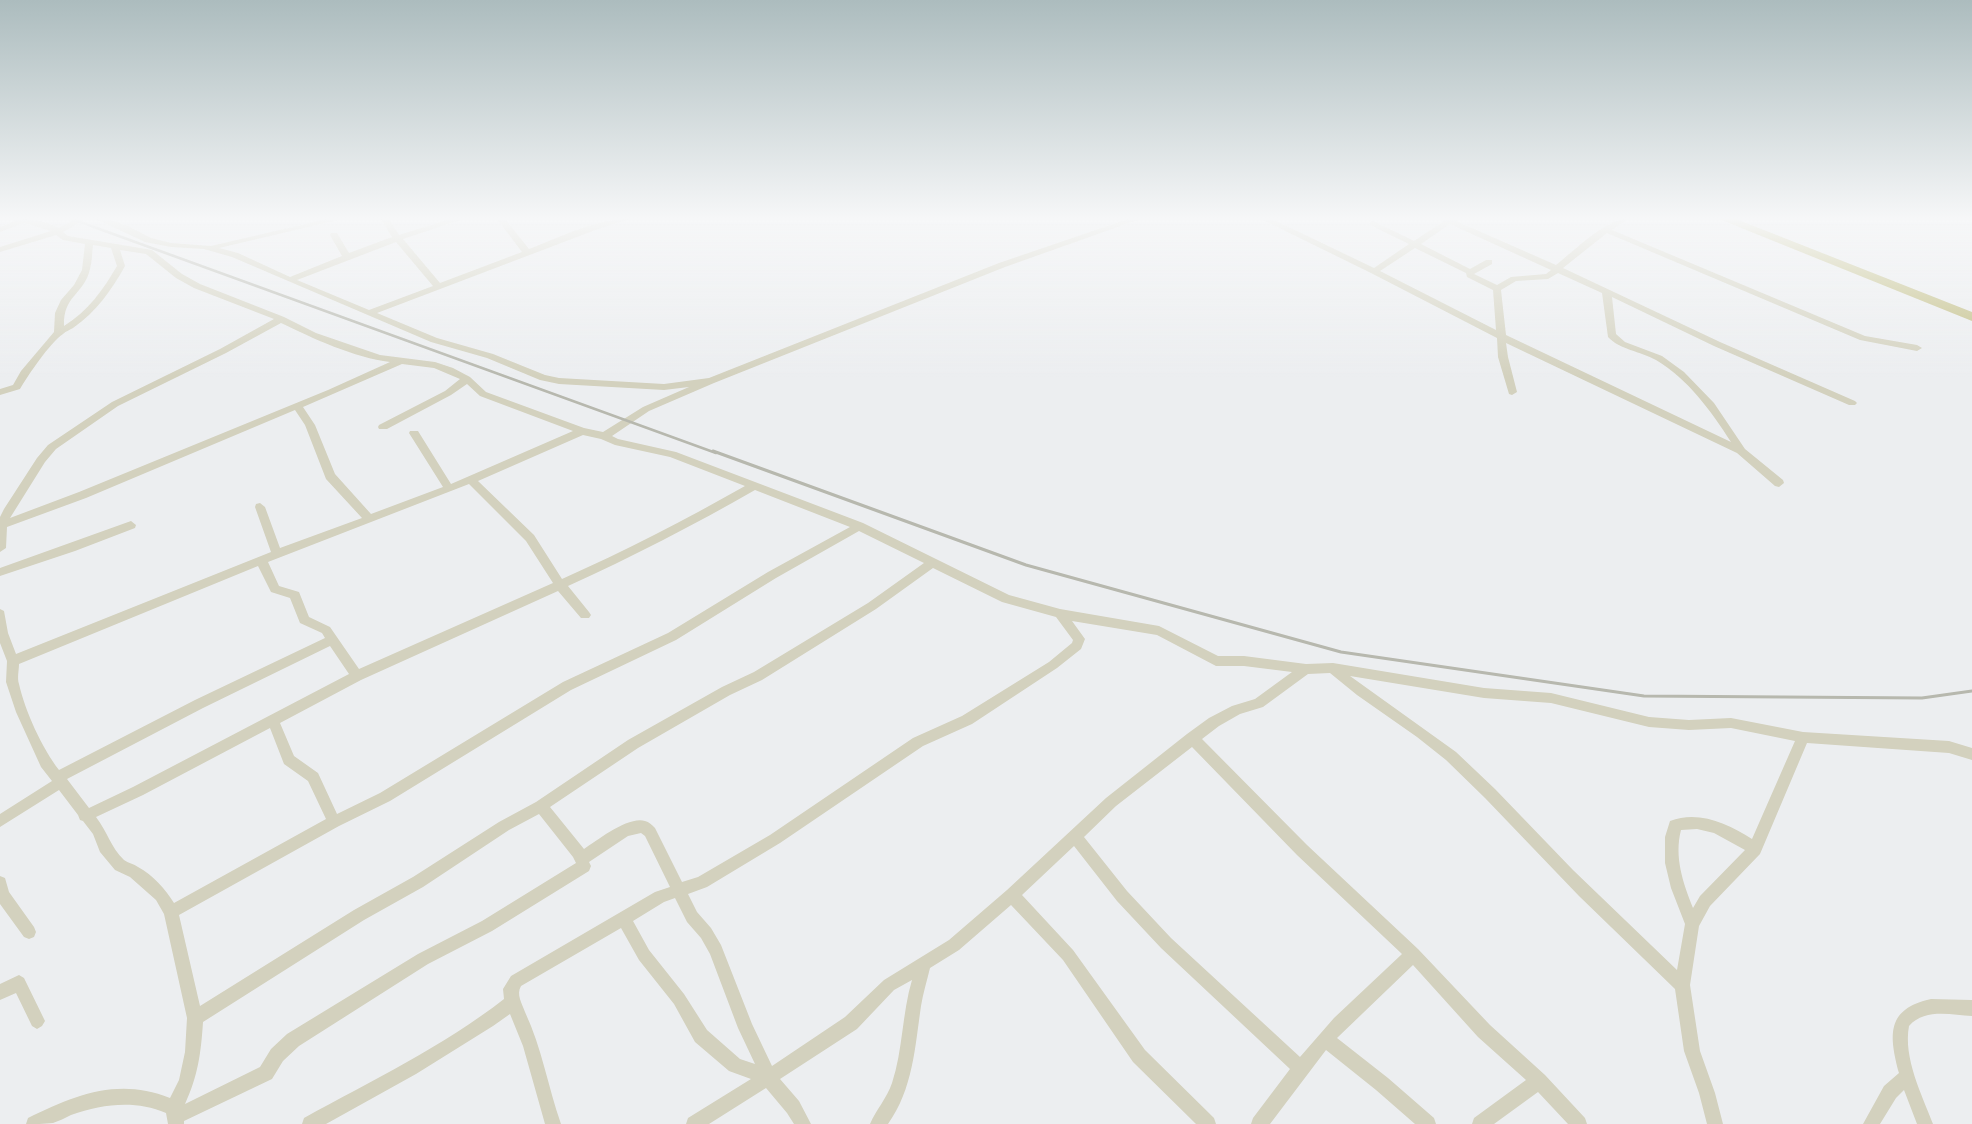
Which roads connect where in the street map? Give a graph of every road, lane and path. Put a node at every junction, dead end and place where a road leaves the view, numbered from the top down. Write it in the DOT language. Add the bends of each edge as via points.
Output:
graph roads {
  1 [pos="85,271"];
  2 [pos="118,271"];
  3 [pos="173,271"];
  4 [pos="272,271"];
  5 [pos="311,271"];
  6 [pos="426,271"];
  7 [pos="478,271"];
  8 [pos="986,271"];
  9 [pos="1374,271"];
  10 [pos="1552,271"];
  11 [pos="1564,271"];
  12 [pos="1705,271"];
  13 [pos="1859,271"];
  14 [pos="1470,272"];
  15 [pos="290,280"];
  16 [pos="439,286"];
  17 [pos="1497,289"];
  18 [pos="1606,291"];
  19 [pos="368,313"];
  20 [pos="1972,316"];
  21 [pos="281,319"];
  22 [pos="59,332"];
  23 [pos="1502,337"];
  24 [pos="1916,348"];
  25 [pos="400,361"];
  26 [pos="467,379"];
  27 [pos="711,381"];
  28 [pos="0,392"];
  29 [pos="1512,392"];
  30 [pos="1852,403"];
  31 [pos="297,406"];
  32 [pos="383,427"];
  33 [pos="582,431"];
  34 [pos="414,433"];
  35 [pos="604,436"];
  36 [pos="1742,451"];
  37 [pos="470,479"];
  38 [pos="1779,483"];
  39 [pos="753,486"];
  40 [pos="449,489"];
  41 [pos="260,507"];
  42 [pos="5,511"];
  43 [pos="368,518"];
  44 [pos="2,525"];
  45 [pos="131,525"];
  46 [pos="859,526"];
  47 [pos="0,548"];
  48 [pos="278,554"];
  49 [pos="260,560"];
  50 [pos="932,563"];
  51 [pos="0,572"];
  52 [pos="560,585"];
  53 [pos="0,614"];
  54 [pos="1060,614"];
  55 [pos="585,615"];
  56 [pos="1,633"];
  57 [pos="333,640"];
  58 [pos="13,661"];
  59 [pos="1333,668"];
  60 [pos="1306,669"];
  61 [pos="357,676"];
  62 [pos="273,721"];
  63 [pos="1804,737"];
  64 [pos="1192,738"];
  65 [pos="1972,754"];
  66 [pos="59,780"];
  67 [pos="541,806"];
  68 [pos="84,816"];
  69 [pos="0,821"];
  70 [pos="334,822"];
  71 [pos="1076,836"];
  72 [pos="1755,849"];
  73 [pos="582,859"];
  74 [pos="0,883"];
  75 [pos="678,890"];
  76 [pos="1012,895"];
  77 [pos="170,912"];
  78 [pos="624,918"];
  79 [pos="1692,924"];
  80 [pos="29,932"];
  81 [pos="1413,954"];
  82 [pos="923,966"];
  83 [pos="1682,985"];
  84 [pos="0,992"];
  85 [pos="512,1002"];
  86 [pos="1972,1008"];
  87 [pos="195,1018"];
  88 [pos="37,1021"];
  89 [pos="1326,1040"];
  90 [pos="1301,1068"];
  91 [pos="1908,1076"];
  92 [pos="769,1078"];
  93 [pos="1539,1081"];
  94 [pos="175,1116"];
  95 [pos="34,1124"];
  96 [pos="310,1124"];
  97 [pos="553,1124"];
  98 [pos="694,1124"];
  99 [pos="803,1124"];
  100 [pos="878,1124"];
  101 [pos="1208,1124"];
  102 [pos="1259,1124"];
  103 [pos="1428,1124"];
  104 [pos="1480,1124"];
  105 [pos="1579,1124"];
  106 [pos="1714,1124"];
  107 [pos="1870,1124"];
  108 [pos="1925,1124"];
  1 -- 22 [label="street" via="59,313"];
  2 -- 22 [label="street" via="106,292 86,314"];
  3 -- 21 [label="street" via="197,286"];
  4 -- 15 [label="street"];
  5 -- 15 [label="street"];
  6 -- 16 [label="street"];
  7 -- 16 [label="street"];
  8 -- 27 [label="street"];
  9 -- 23 [label="street"];
  10 -- 17 [label="street" via="1545,277 1514,279"];
  11 -- 18 [label="street"];
  12 -- 24 [label="street" via="1864,338"];
  13 -- 20 [label="highway"];
  14 -- 17 [label="street" via="1472,277"];
  15 -- 19 [label="street"];
  16 -- 19 [label="street"];
  17 -- 23 [label="street"];
  18 -- 30 [label="street"];
  18 -- 36 [label="street" via="1614,339 1654,355 1677,370 1726,425"];
  19 -- 27 [label="street" via="543,378 664,387"];
  21 -- 25 [label="street" via="322,338 379,358"];
  21 -- 42 [label="street" via="88,420 52,447"];
  22 -- 28 [label="street" via="24,373 17,387"];
  23 -- 29 [label="street" via="1503,357"];
  23 -- 36 [label="street"];
  25 -- 26 [label="street" via="435,365"];
  25 -- 31 [label="street"];
  26 -- 32 [label="street" via="448,393"];
  26 -- 33 [label="street" via="483,394"];
  27 -- 35 [label="street" via="646,409"];
  31 -- 43 [label="street" via="310,424 330,476"];
  31 -- 44 [label="street" via="51,509"];
  33 -- 35 [label="street"];
  33 -- 37 [label="street"];
  34 -- 40 [label="street"];
  35 -- 39 [label="street" via="615,442 672,454"];
  36 -- 38 [label="street"];
  37 -- 40 [label="street"];
  37 -- 52 [label="street" via="530,538"];
  39 -- 46 [label="street"];
  39 -- 52 [label="street" via="694,520"];
  40 -- 43 [label="street"];
  41 -- 48 [label="street"];
  42 -- 44 [label="street"];
  43 -- 48 [label="street"];
  44 -- 47 [label="street"];
  45 -- 51 [label="street"];
  46 -- 50 [label="street"];
  46 -- 70 [label="street" via="637,654 597,669 402,786"];
  48 -- 49 [label="street"];
  49 -- 57 [label="street" via="275,589 295,595 304,620 326,630"];
  49 -- 58 [label="street"];
  50 -- 54 [label="street" via="1006,599"];
  50 -- 67 [label="street" via="872,606 758,676 634,744"];
  52 -- 55 [label="street"];
  52 -- 61 [label="street"];
  53 -- 56 [label="street"];
  54 -- 60 [label="street" via="1159,631 1216,661"];
  54 -- 75 [label="street" via="1079,639 1077,646 1053,665 967,720 918,742 775,839 702,882"];
  56 -- 58 [label="street"];
  57 -- 61 [label="street"];
  57 -- 66 [label="street" via="199,704"];
  58 -- 66 [label="street" via="12,682 22,712 46,763"];
  59 -- 60 [label="street"];
  59 -- 63 [label="street" via="1484,693 1551,698 1649,722 1689,725 1731,723"];
  59 -- 83 [label="street" via="1359,691 1382,704 1453,758"];
  60 -- 64 [label="street" via="1270,696 1224,715"];
  61 -- 62 [label="street"];
  62 -- 68 [label="street"];
  62 -- 70 [label="street" via="289,760 313,778"];
  63 -- 65 [label="street" via="1949,747"];
  63 -- 72 [label="street"];
  64 -- 71 [label="street" via="1111,802"];
  64 -- 81 [label="street" via="1302,850"];
  66 -- 68 [label="street"];
  66 -- 69 [label="street"];
  67 -- 73 [label="street"];
  67 -- 87 [label="street"];
  68 -- 77 [label="street" via="98,830 105,847 120,866 135,872 161,895"];
  70 -- 77 [label="street"];
  71 -- 76 [label="street"];
  71 -- 90 [label="street" via="1122,896 1166,943"];
  72 -- 79 [label="street" via="1705,901"];
  72 -- 79 [label="street" via="1731,833 1707,824 1689,820 1675,825 1670,841 1677,888"];
  73 -- 75 [label="street" via="625,830 643,826 650,832"];
  73 -- 94 [label="street" via="584,866 293,1040 277,1055 266,1073"];
  74 -- 80 [label="street" via="2,895"];
  75 -- 78 [label="street"];
  75 -- 92 [label="street" via="692,917 716,950"];
  76 -- 82 [label="street"];
  76 -- 101 [label="street" via="1068,955 1139,1056"];
  77 -- 87 [label="street"];
  78 -- 85 [label="street" via="516,981 511,989"];
  78 -- 92 [label="street" via="644,955 679,999 701,1036 735,1065"];
  79 -- 83 [label="street"];
  81 -- 89 [label="street"];
  81 -- 93 [label="street" via="1484,1031"];
  82 -- 92 [label="street" via="889,985 852,1022"];
  82 -- 100 [label="street" via="913,1005 906,1071 892,1105"];
  83 -- 106 [label="street" via="1692,1051"];
  84 -- 88 [label="street" via="19,983"];
  85 -- 96 [label="street" via="410,1068"];
  85 -- 97 [label="street" via="518,1012"];
  86 -- 91 [label="street" via="1928,1007 1908,1016 1900,1032"];
  87 -- 94 [label="street" via="193,1052"];
  89 -- 90 [label="street"];
  89 -- 103 [label="street"];
  90 -- 102 [label="street"];
  91 -- 107 [label="street" via="1890,1092"];
  91 -- 108 [label="street"];
  92 -- 98 [label="street"];
  92 -- 99 [label="street"];
  93 -- 104 [label="street"];
  93 -- 105 [label="street"];
  94 -- 95 [label="street" via="157,1099 118,1096 77,1104"];
}
